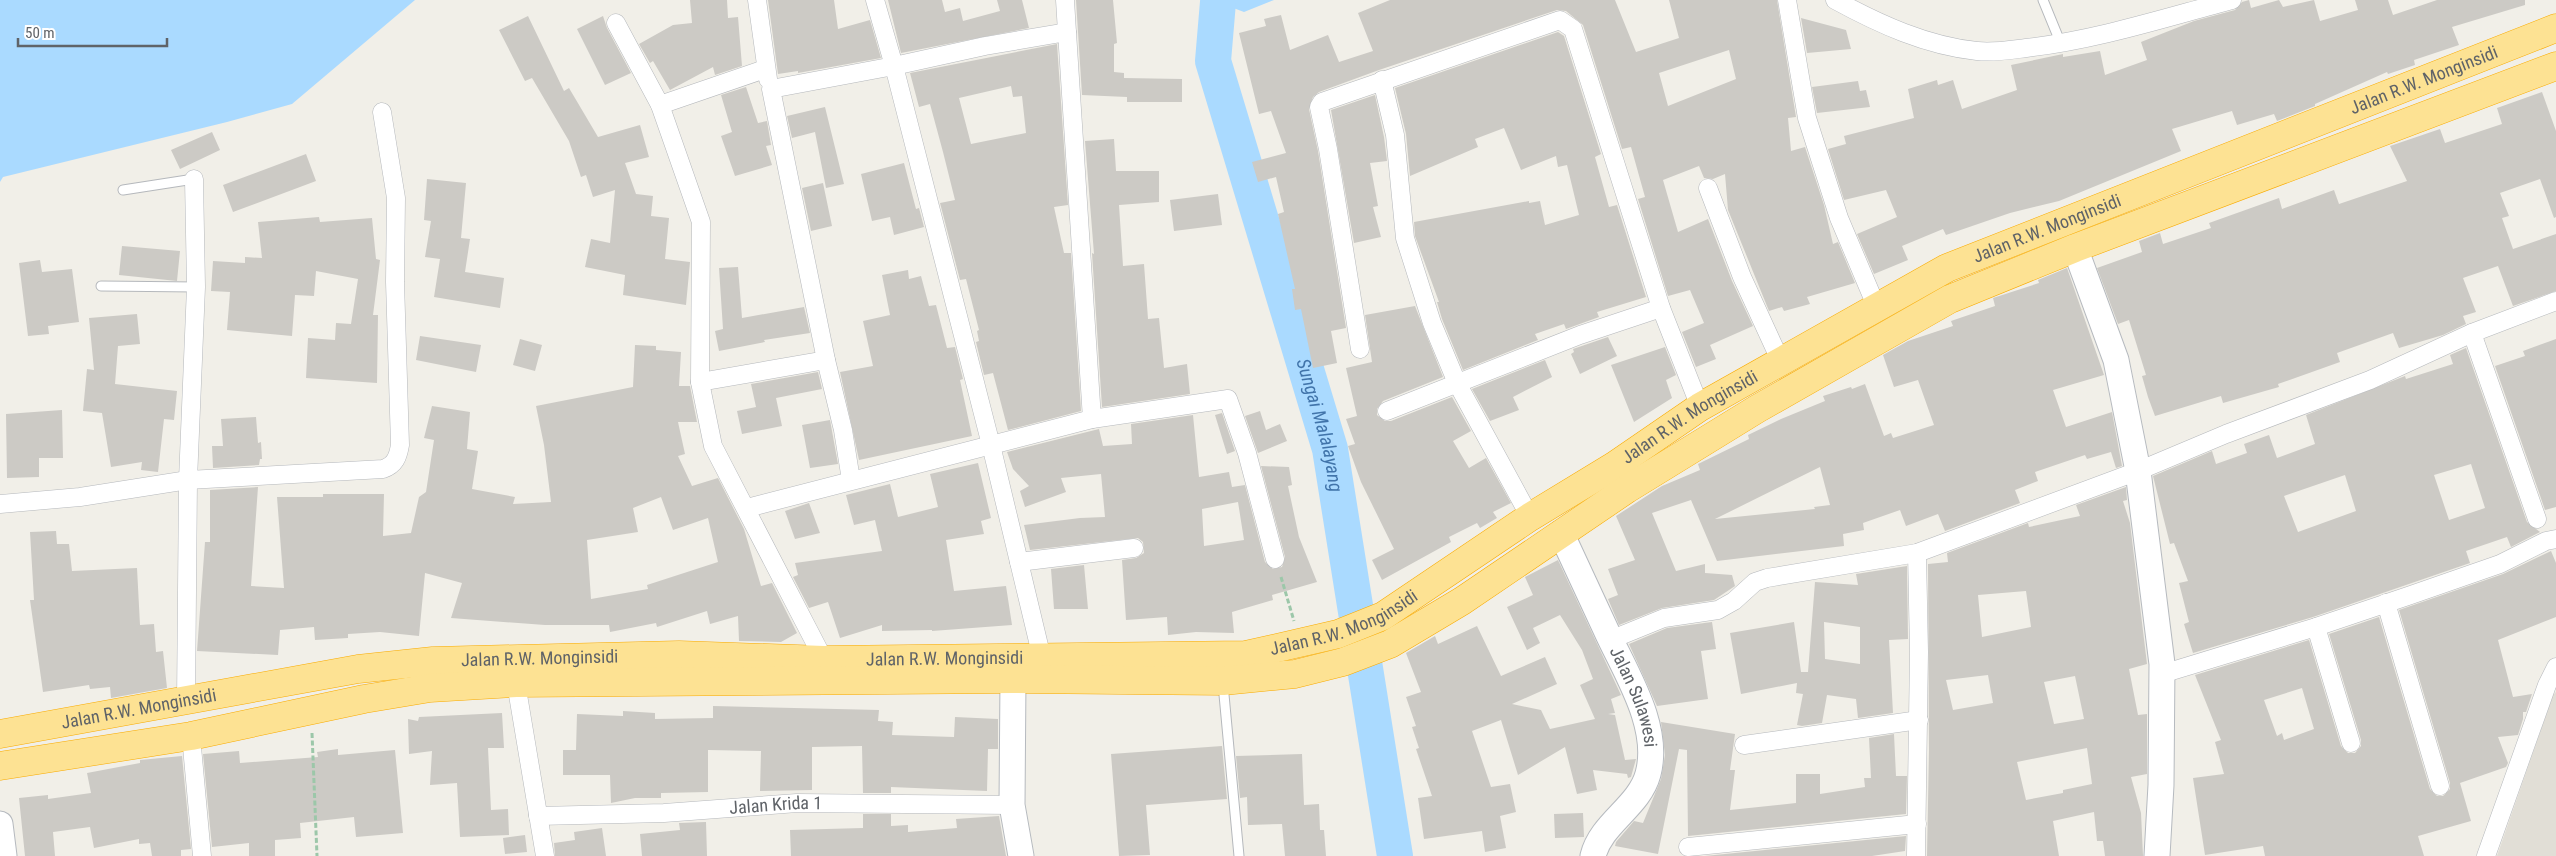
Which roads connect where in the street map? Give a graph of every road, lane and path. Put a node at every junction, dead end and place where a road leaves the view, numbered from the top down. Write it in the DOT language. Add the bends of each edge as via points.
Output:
graph roads {
  1 [pos="757,0"];
  2 [pos="875,0"];
  3 [pos="1065,0"];
  4 [pos="1787,0"];
  5 [pos="1836,0"];
  6 [pos="1860,0"];
  7 [pos="2043,0"];
  8 [pos="2232,0"];
  9 [pos="1867,17"];
  10 [pos="616,24"];
  11 [pos="2556,28"];
  12 [pos="1067,32"];
  13 [pos="2061,44"];
  14 [pos="894,66"];
  15 [pos="765,69"];
  16 [pos="2554,73"];
  17 [pos="1382,80"];
  18 [pos="771,89"];
  19 [pos="660,106"];
  20 [pos="382,112"];
  21 [pos="194,179"];
  22 [pos="1708,188"];
  23 [pos="123,190"];
  24 [pos="2075,248"];
  25 [pos="101,286"];
  26 [pos="196,287"];
  27 [pos="2556,301"];
  28 [pos="1661,308"];
  29 [pos="1877,308"];
  30 [pos="2472,333"];
  31 [pos="1360,348"];
  32 [pos="826,360"];
  33 [pos="1781,362"];
  34 [pos="700,382"];
  35 [pos="1457,384"];
  36 [pos="1741,384"];
  37 [pos="1700,407"];
  38 [pos="1757,408"];
  39 [pos="1387,411"];
  40 [pos="1092,420"];
  41 [pos="991,445"];
  42 [pos="2138,471"];
  43 [pos="188,480"];
  44 [pos="851,480"];
  45 [pos="0,504"];
  46 [pos="747,508"];
  47 [pos="1530,518"];
  48 [pos="2537,519"];
  49 [pos="1561,533"];
  50 [pos="2556,539"];
  51 [pos="1134,548"];
  52 [pos="1917,553"];
  53 [pos="1275,559"];
  54 [pos="1019,562"];
  55 [pos="2386,603"];
  56 [pos="2316,627"];
  57 [pos="1610,640"];
  58 [pos="1301,643"];
  59 [pos="1042,658"];
  60 [pos="824,660"];
  61 [pos="2556,667"];
  62 [pos="358,669"];
  63 [pos="466,673"];
  64 [pos="2162,674"];
  65 [pos="1012,680"];
  66 [pos="1223,681"];
  67 [pos="516,683"];
  68 [pos="364,699"];
  69 [pos="186,702"];
  70 [pos="311,710"];
  71 [pos="1919,720"];
  72 [pos="0,734"];
  73 [pos="191,736"];
  74 [pos="2351,743"];
  75 [pos="1744,745"];
  76 [pos="0,766"];
  77 [pos="2440,786"];
  78 [pos="1012,805"];
  79 [pos="538,816"];
  80 [pos="0,824"];
  81 [pos="1917,824"];
  82 [pos="1688,847"];
  83 [pos="4,856"];
  84 [pos="202,856"];
  85 [pos="317,856"];
  86 [pos="545,856"];
  87 [pos="1021,856"];
  88 [pos="1239,856"];
  89 [pos="1593,856"];
  90 [pos="1916,856"];
  91 [pos="2157,856"];
  92 [pos="2486,856"];
  1 -- 15 [label="street"];
  2 -- 14 [label="street"];
  3 -- 12 [label="street"];
  4 -- 29 [label="street" via="1808,118 1838,218"];
  5 -- 9 [label="street"];
  6 -- 9 [label="lane"];
  7 -- 13 [label="lane"];
  8 -- 13 [label="street"];
  9 -- 13 [label="street" via="1952,48 1980,52"];
  10 -- 19 [label="street"];
  11 -- 29 [label="highway, Jalan R.W. Monginsidi" via="1947,268"];
  12 -- 14 [label="street"];
  12 -- 40 [label="street"];
  14 -- 18 [label="street"];
  14 -- 41 [label="street"];
  15 -- 18 [label="street"];
  15 -- 19 [label="street"];
  16 -- 24 [label="highway, Jalan R.W. Monginsidi"];
  17 -- 28 [label="street" via="1555,21 1568,24 1573,29"];
  17 -- 31 [label="street" via="1322,102 1319,107"];
  17 -- 35 [label="street" via="1395,135 1405,238 1432,323"];
  18 -- 32 [label="street"];
  19 -- 34 [label="street" via="701,222"];
  20 -- 43 [label="street" via="396,198 400,445 396,462 383,469"];
  21 -- 23 [label="lane"];
  21 -- 26 [label="street"];
  22 -- 33 [label="street" via="1742,277"];
  24 -- 38 [label="highway, Jalan R.W. Monginsidi" via="1950,299"];
  24 -- 42 [label="main road" via="2116,360"];
  25 -- 26 [label="lane"];
  26 -- 43 [label="street"];
  27 -- 30 [label="street"];
  28 -- 35 [label="street" via="1580,335"];
  28 -- 37 [label="street"];
  29 -- 33 [label="highway, Jalan R.W. Monginsidi"];
  30 -- 42 [label="street" via="2370,380"];
  30 -- 48 [label="street"];
  32 -- 34 [label="street"];
  32 -- 44 [label="street"];
  33 -- 36 [label="highway, Jalan R.W. Monginsidi"];
  34 -- 46 [label="street" via="713,446"];
  35 -- 39 [label="street"];
  35 -- 47 [label="street"];
  36 -- 37 [label="highway, Jalan R.W. Monginsidi"];
  36 -- 38 [label="highway"];
  37 -- 47 [label="highway, Jalan R.W. Monginsidi"];
  38 -- 49 [label="highway, Jalan R.W. Monginsidi"];
  40 -- 41 [label="street"];
  40 -- 53 [label="street" via="1228,399 1247,453"];
  41 -- 44 [label="street"];
  41 -- 54 [label="street"];
  42 -- 52 [label="street"];
  42 -- 64 [label="main road"];
  43 -- 45 [label="street" via="80,497"];
  43 -- 69 [label="street"];
  44 -- 46 [label="street"];
  46 -- 60 [label="street"];
  47 -- 58 [label="highway, Jalan R.W. Monginsidi" via="1383,616 1338,634"];
  49 -- 57 [label="main road, Jalan Sulawesi"];
  49 -- 66 [label="highway, Jalan R.W. Monginsidi" via="1462,601 1390,644 1343,662 1295,674"];
  50 -- 55 [label="street" via="2500,564"];
  51 -- 54 [label="street"];
  52 -- 57 [label="street" via="1767,578 1755,582 1718,610 1664,618"];
  52 -- 71 [label="street"];
  53 -- 58 [label="path"];
  54 -- 59 [label="street"];
  55 -- 56 [label="street"];
  55 -- 77 [label="street"];
  56 -- 64 [label="street"];
  56 -- 74 [label="street"];
  57 -- 89 [label="main road, Jalan Sulawesi" via="1640,706 1648,733 1649,767 1639,793 1600,838"];
  58 -- 59 [label="highway, Jalan R.W. Monginsidi" via="1246,656"];
  59 -- 60 [label="highway, Jalan R.W. Monginsidi"];
  60 -- 63 [label="highway, Jalan R.W. Monginsidi" via="679,655"];
  61 -- 92 [label="street"];
  62 -- 63 [label="highway, Jalan R.W. Monginsidi" via="433,662"];
  62 -- 68 [label="highway"];
  62 -- 69 [label="highway, Jalan R.W. Monginsidi"];
  63 -- 67 [label="highway, Jalan R.W. Monginsidi"];
  63 -- 68 [label="highway, Jalan R.W. Monginsidi" via="430,688"];
  64 -- 91 [label="main road"];
  65 -- 66 [label="highway, Jalan R.W. Monginsidi"];
  65 -- 67 [label="highway, Jalan R.W. Monginsidi"];
  65 -- 78 [label="main road"];
  66 -- 88 [label="lane"];
  67 -- 79 [label="street"];
  68 -- 70 [label="highway, Jalan R.W. Monginsidi"];
  69 -- 72 [label="highway, Jalan R.W. Monginsidi"];
  70 -- 73 [label="highway, Jalan R.W. Monginsidi"];
  70 -- 85 [label="path"];
  71 -- 75 [label="street"];
  71 -- 81 [label="street"];
  73 -- 76 [label="highway, Jalan R.W. Monginsidi"];
  73 -- 84 [label="street"];
  78 -- 79 [label="street, Jalan Krida 1" via="797,803 664,813"];
  78 -- 87 [label="main road"];
  79 -- 86 [label="street"];
  80 -- 83 [label="main road"];
  81 -- 82 [label="street"];
  81 -- 90 [label="street"];
}
